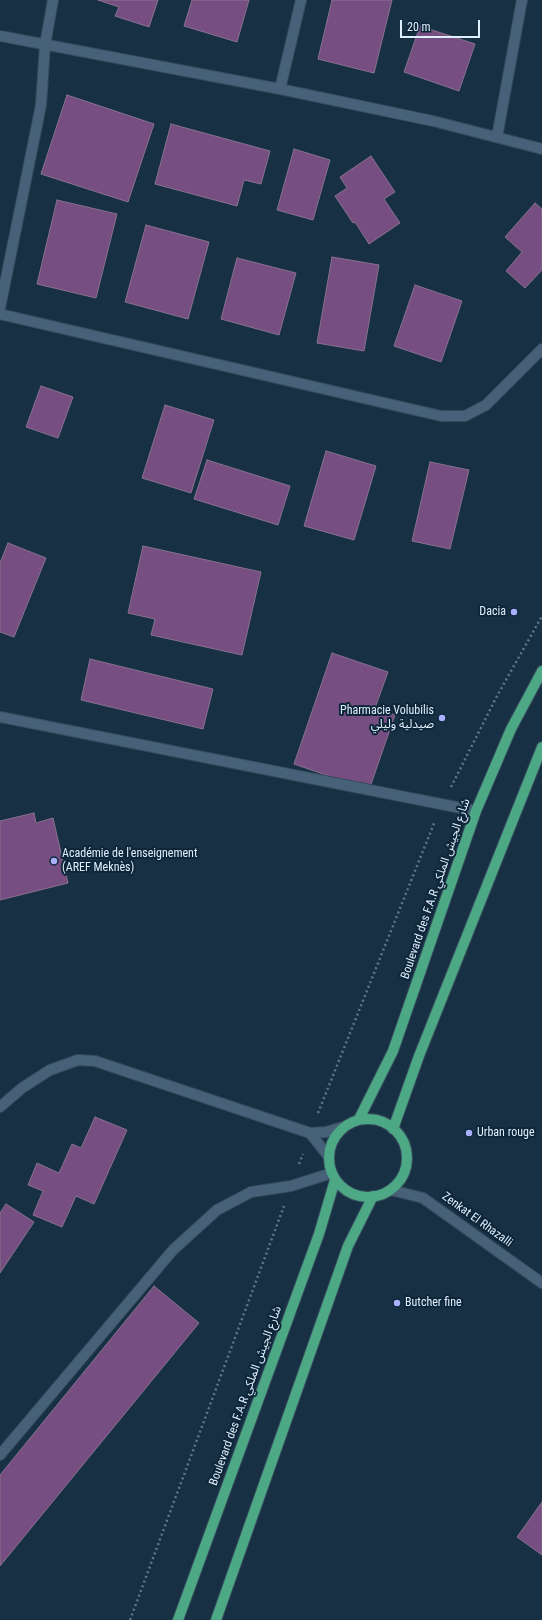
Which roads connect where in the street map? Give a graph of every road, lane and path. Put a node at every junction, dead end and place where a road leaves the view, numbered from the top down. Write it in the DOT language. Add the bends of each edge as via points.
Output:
graph roads {
  1 [pos="53,0"];
  2 [pos="301,0"];
  3 [pos="522,0"];
  4 [pos="0,36"];
  5 [pos="45,45"];
  6 [pos="280,89"];
  7 [pos="497,137"];
  8 [pos="542,149"];
  9 [pos="0,308"];
  10 [pos="0,314"];
  11 [pos="542,349"];
  12 [pos="542,616"];
  13 [pos="542,671"];
  14 [pos="0,717"];
  15 [pos="541,751"];
  16 [pos="442,804"];
  17 [pos="476,811"];
  18 [pos="0,1107"];
  19 [pos="360,1119"];
  20 [pos="343,1127"];
  21 [pos="393,1129"];
  22 [pos="310,1133"];
  23 [pos="329,1156"];
  24 [pos="334,1176"];
  25 [pos="292,1186"];
  26 [pos="391,1190"];
  27 [pos="374,1196"];
  28 [pos="542,1283"];
  29 [pos="0,1455"];
  30 [pos="130,1620"];
  31 [pos="178,1620"];
  32 [pos="216,1620"];
  1 -- 5 [label="street"];
  2 -- 6 [label="street"];
  3 -- 7 [label="street"];
  4 -- 5 [label="street"];
  5 -- 6 [label="street"];
  5 -- 9 [label="street" via="41,105"];
  6 -- 7 [label="street"];
  7 -- 8 [label="street"];
  10 -- 11 [label="street" via="441,416 465,416 486,405"];
  12 -- 16 [label="path" via="497,696"];
  13 -- 17 [label="main road, Boulevard des F.A.R شارع الجيش الملكي" via="511,729"];
  14 -- 16 [label="street"];
  15 -- 21 [label="main road" via="419,1056"];
  16 -- 17 [label="street"];
  16 -- 22 [label="path"];
  17 -- 19 [label="main road, Boulevard des F.A.R شارع الجيش الملكي" via="393,1051"];
  18 -- 22 [label="street" via="22,1088 50,1070 78,1060 95,1061"];
  19 -- 20 [label="main road, Boulevard des F.A.R شارع الجيش الملكي"];
  19 -- 21 [label="main road, Boulevard des F.A.R شارع الجيش الملكي" via="381,1120"];
  20 -- 22 [label="street"];
  20 -- 23 [label="main road, Boulevard des F.A.R شارع الجيش الملكي" via="331,1144"];
  21 -- 26 [label="main road, Boulevard des F.A.R شارع الجيش الملكي" via="404,1142 407,1163 404,1173"];
  22 -- 23 [label="street"];
  22 -- 25 [label="path"];
  23 -- 24 [label="main road, Boulevard des F.A.R شارع الجيش الملكي"];
  24 -- 25 [label="street"];
  24 -- 27 [label="main road" via="343,1189 364,1197"];
  24 -- 31 [label="main road, Boulevard des F.A.R شارع الجيش الملكي" via="319,1234"];
  25 -- 29 [label="street" via="251,1192 224,1206 173,1250"];
  25 -- 30 [label="path"];
  26 -- 27 [label="main road"];
  26 -- 28 [label="street, Zenkat El Rhazalli" via="423,1198"];
  27 -- 32 [label="main road" via="348,1246"];
}
